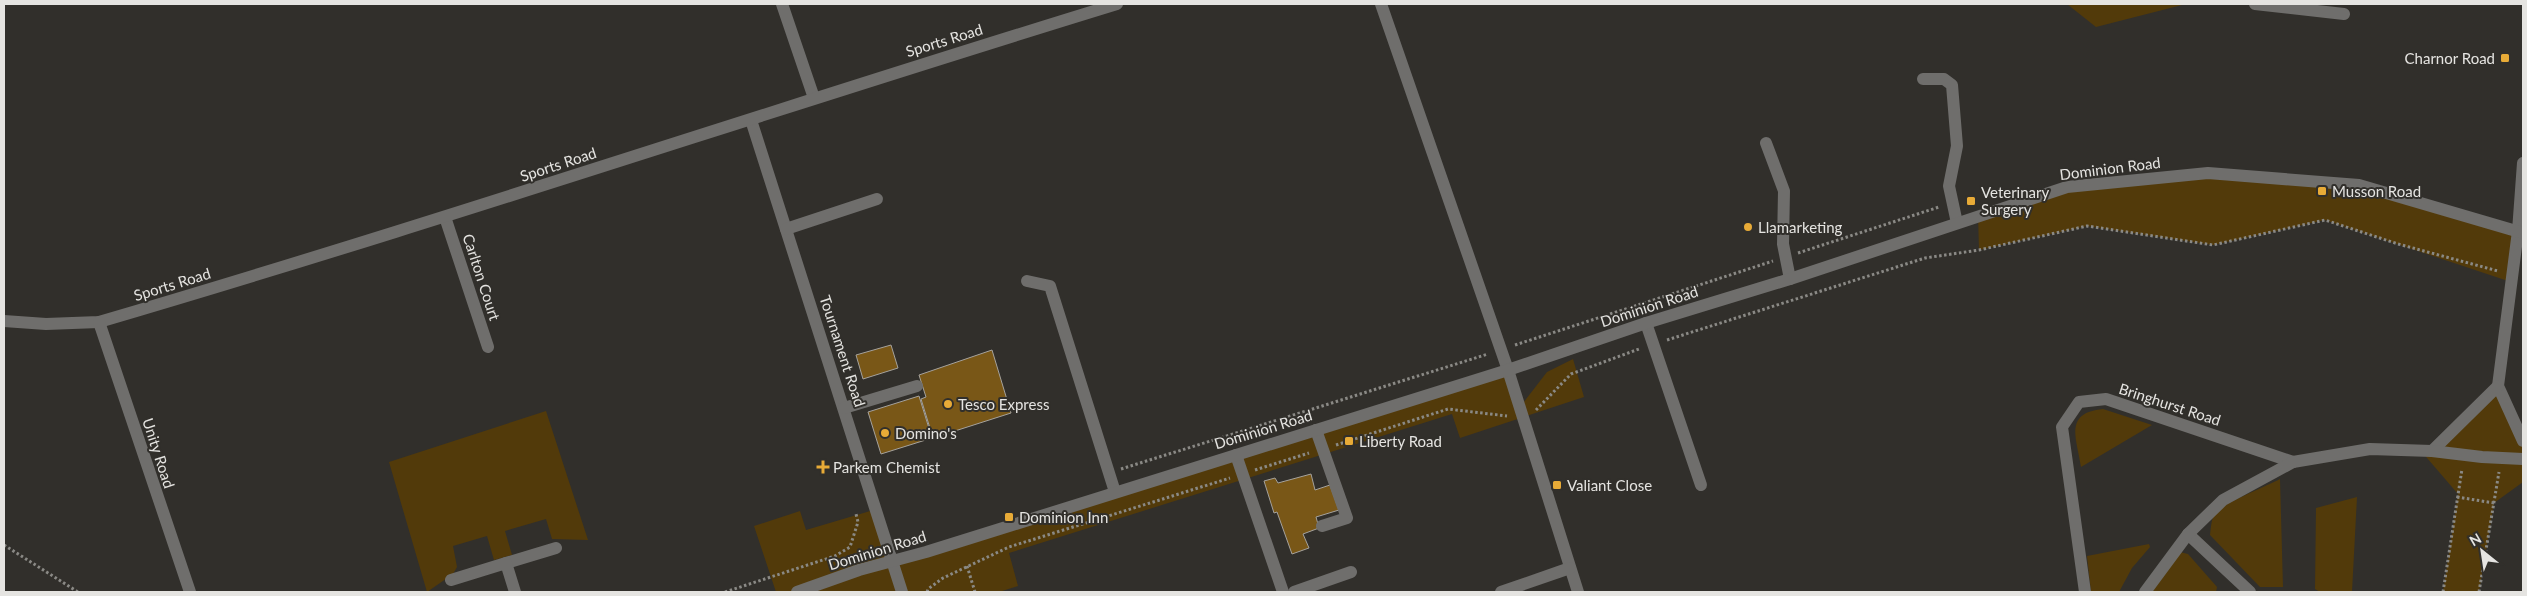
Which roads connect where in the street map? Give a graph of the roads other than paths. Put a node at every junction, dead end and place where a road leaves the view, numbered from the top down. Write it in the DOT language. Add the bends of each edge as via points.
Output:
graph roads {
  1 [pos="782,4"];
  2 [pos="1117,4"];
  3 [pos="1381,4"];
  4 [pos="2255,4"];
  5 [pos="1095,7"];
  6 [pos="2344,14"];
  7 [pos="1923,80"];
  8 [pos="814,98"];
  9 [pos="751,120"];
  10 [pos="1766,143"];
  11 [pos="2523,163"];
  12 [pos="877,198"];
  13 [pos="445,217"];
  14 [pos="1958,223"];
  15 [pos="786,229"];
  16 [pos="2520,232"];
  17 [pos="1790,278"];
  18 [pos="1027,281"];
  19 [pos="4,321"];
  20 [pos="99,322"];
  21 [pos="1646,323"];
  22 [pos="488,346"];
  23 [pos="1508,370"];
  24 [pos="917,386"];
  25 [pos="2498,386"];
  26 [pos="844,408"];
  27 [pos="1316,430"];
  28 [pos="2523,441"];
  29 [pos="2432,451"];
  30 [pos="1236,455"];
  31 [pos="2523,459"];
  32 [pos="2293,462"];
  33 [pos="1701,485"];
  34 [pos="1114,492"];
  35 [pos="1322,526"];
  36 [pos="2188,534"];
  37 [pos="556,548"];
  38 [pos="891,562"];
  39 [pos="506,564"];
  40 [pos="1570,568"];
  41 [pos="1351,572"];
  42 [pos="450,580"];
  43 [pos="190,592"];
  44 [pos="515,592"];
  45 [pos="797,592"];
  46 [pos="902,592"];
  47 [pos="1283,592"];
  48 [pos="1294,592"];
  49 [pos="1501,592"];
  50 [pos="1578,592"];
  51 [pos="2085,592"];
  52 [pos="2145,592"];
  53 [pos="2250,592"];
  1 -- 8 [label="street"];
  2 -- 5 [label="street, Sports Road"];
  3 -- 23 [label="street"];
  4 -- 6 [label="street"];
  5 -- 8 [label="street, Sports Road"];
  7 -- 14 [label="street" via="1944,79 1952,85 1957,146 1950,171 1952,203"];
  8 -- 9 [label="street, Sports Road"];
  9 -- 13 [label="street, Sports Road"];
  9 -- 15 [label="street, Tournament Road"];
  10 -- 17 [label="street" via="1784,190 1785,257"];
  11 -- 16 [label="street"];
  12 -- 15 [label="street"];
  13 -- 20 [label="street, Sports Road"];
  13 -- 22 [label="street, Carlton Court"];
  14 -- 16 [label="street, Dominion Road" via="2067,187 2208,173 2359,185"];
  14 -- 17 [label="street, Dominion Road"];
  15 -- 26 [label="street, Tournament Road"];
  16 -- 25 [label="street"];
  17 -- 21 [label="street, Dominion Road"];
  18 -- 34 [label="street" via="1050,286"];
  19 -- 20 [label="street, Sports Road" via="46,324"];
  20 -- 43 [label="street, Unity Road"];
  21 -- 23 [label="street, Dominion Road"];
  21 -- 33 [label="street"];
  23 -- 27 [label="street, Dominion Road"];
  23 -- 40 [label="street"];
  24 -- 26 [label="street"];
  25 -- 28 [label="street"];
  25 -- 29 [label="street"];
  26 -- 38 [label="street, Tournament Road"];
  27 -- 30 [label="street, Dominion Road"];
  27 -- 35 [label="street" via="1347,518"];
  29 -- 31 [label="street, Bringhurst Road"];
  29 -- 32 [label="street, Bringhurst Road" via="2370,449"];
  30 -- 34 [label="street, Dominion Road"];
  30 -- 47 [label="street"];
  32 -- 36 [label="street, Bringhurst Road" via="2223,500"];
  32 -- 51 [label="street, Bringhurst Road" via="2106,399 2079,402 2062,427"];
  34 -- 38 [label="street, Dominion Road"];
  36 -- 52 [label="street, Bringhurst Road"];
  36 -- 53 [label="street"];
  37 -- 39 [label="street"];
  38 -- 45 [label="street, Dominion Road"];
  38 -- 46 [label="street, Tournament Road"];
  39 -- 42 [label="street"];
  39 -- 44 [label="street"];
  40 -- 49 [label="street"];
  40 -- 50 [label="street"];
  41 -- 48 [label="street"];
}
